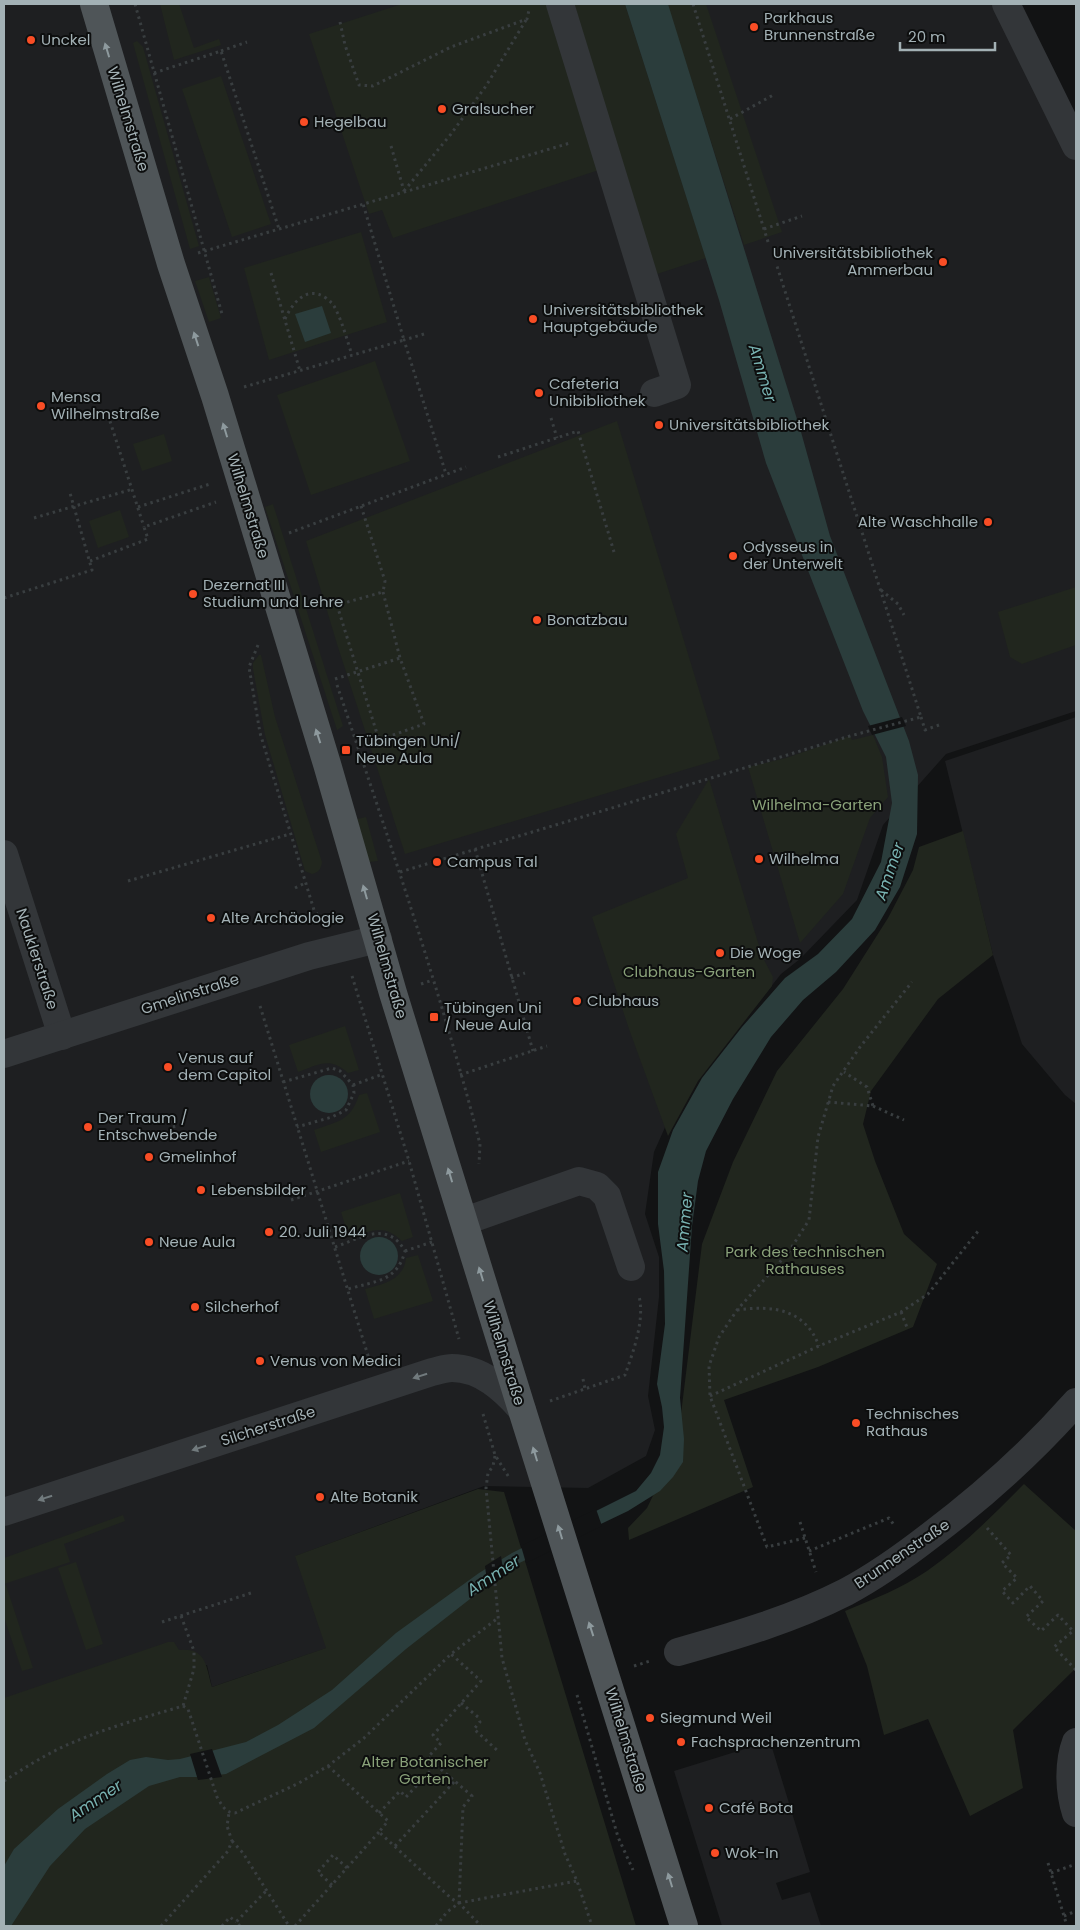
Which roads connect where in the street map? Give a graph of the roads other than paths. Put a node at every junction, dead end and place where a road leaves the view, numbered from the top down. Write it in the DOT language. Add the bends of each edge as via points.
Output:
graph roads {
  1 [pos="94,4"];
  2 [pos="560,4"];
  3 [pos="1006,4"];
  4 [pos="1076,146"];
  5 [pos="654,393"];
  6 [pos="4,854"];
  7 [pos="378,939"];
  8 [pos="62,1036"];
  9 [pos="4,1054"];
  10 [pos="464,1222"];
  11 [pos="631,1267"];
  12 [pos="1076,1402"];
  13 [pos="522,1410"];
  14 [pos="4,1512"];
  15 [pos="678,1652"];
  16 [pos="1076,1742"];
  17 [pos="1076,1813"];
  18 [pos="684,1926"];
  7 -- 1 [label="main road, Wilhelmstraße, one-way"];
  2 -- 5 [label="street" via="678,385"];
  3 -- 4 [label="street"];
  6 -- 8 [label="street, Nauklerstraße"];
  7 -- 8 [label="street, Gmelinstraße" via="309,956"];
  10 -- 7 [label="main road, Wilhelmstraße, one-way"];
  8 -- 9 [label="street, Gmelinstraße"];
  10 -- 11 [label="street" via="579,1181 597,1186 607,1196"];
  13 -- 10 [label="main road, Wilhelmstraße, one-way"];
  12 -- 15 [label="street, Brunnenstraße" via="1024,1458 969,1507 883,1570 826,1601 742,1634"];
  13 -- 14 [label="street, Silcherstraße, one-way" via="487,1379 450,1368"];
  18 -- 13 [label="main road, Wilhelmstraße, one-way"];
  16 -- 17 [label="street" via="1071,1775"];
}
